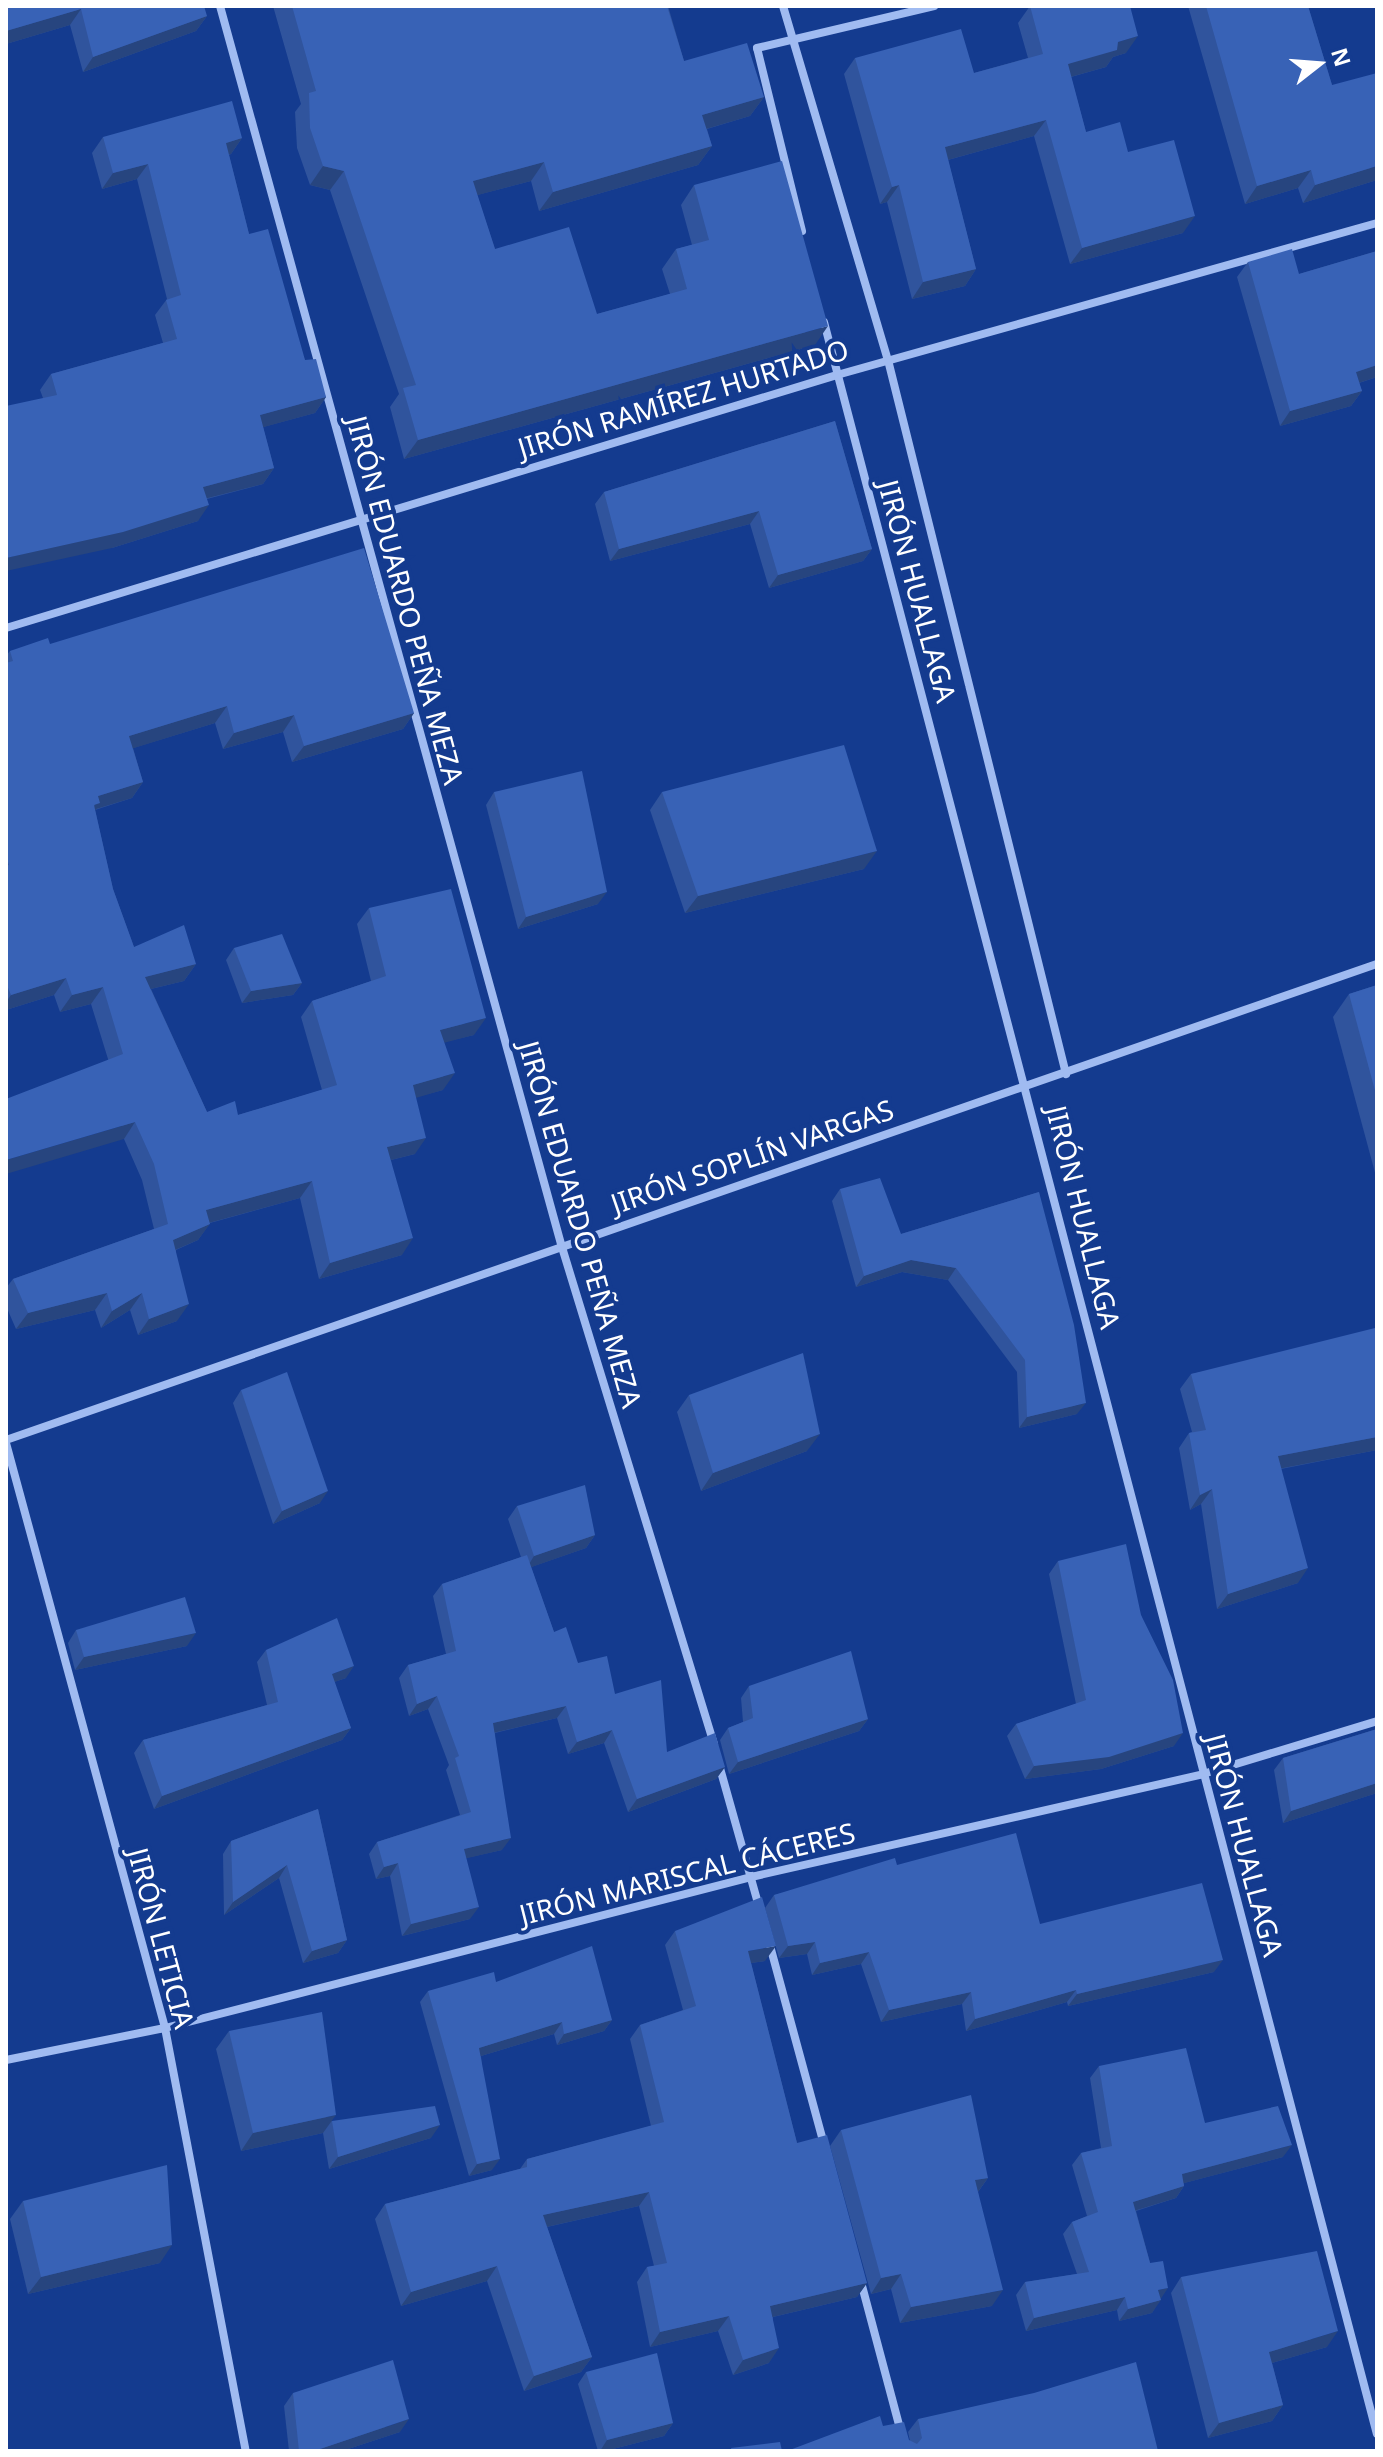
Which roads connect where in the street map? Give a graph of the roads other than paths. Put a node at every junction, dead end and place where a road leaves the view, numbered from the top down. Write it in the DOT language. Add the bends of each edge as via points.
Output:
graph roads {
  1 [pos="220,6"];
  2 [pos="783,6"];
  3 [pos="934,6"];
  4 [pos="793,41"];
  5 [pos="1377,223"];
  6 [pos="804,241"];
  7 [pos="822,316"];
  8 [pos="888,360"];
  9 [pos="837,375"];
  10 [pos="360,517"];
  11 [pos="6,628"];
  12 [pos="1377,964"];
  13 [pos="1066,1074"];
  14 [pos="1028,1085"];
  15 [pos="561,1244"];
  16 [pos="6,1442"];
  17 [pos="10,1474"];
  18 [pos="1377,1721"];
  19 [pos="1203,1774"];
  20 [pos="751,1877"];
  21 [pos="763,1922"];
  22 [pos="768,1937"];
  23 [pos="165,2028"];
  24 [pos="6,2060"];
  25 [pos="829,2164"];
  26 [pos="857,2270"];
  27 [pos="1377,2434"];
  28 [pos="246,2451"];
  29 [pos="906,2451"];
  1 -- 10 [label="street, JIRÓN EDUARDO PEÑA MEZA"];
  2 -- 4 [label="street, JIRÓN HUALLAGA"];
  3 -- 4 [label="street"];
  4 -- 6 [label="street" via="757,48"];
  4 -- 8 [label="street, JIRÓN HUALLAGA"];
  5 -- 8 [label="street, JIRÓN RAMÍREZ HURTADO"];
  7 -- 9 [label="street, JIRÓN HUALLAGA"];
  8 -- 9 [label="street, JIRÓN RAMÍREZ HURTADO"];
  8 -- 13 [label="street, JIRÓN HUALLAGA"];
  9 -- 10 [label="street, JIRÓN RAMÍREZ HURTADO"];
  9 -- 14 [label="street, JIRÓN HUALLAGA"];
  10 -- 11 [label="street, JIRÓN RAMÍREZ HURTADO"];
  10 -- 15 [label="street, JIRÓN EDUARDO PEÑA MEZA"];
  12 -- 13 [label="street, JIRÓN SOPLÍN VARGAS"];
  13 -- 14 [label="street, JIRÓN SOPLÍN VARGAS"];
  14 -- 15 [label="street, JIRÓN SOPLÍN VARGAS"];
  14 -- 19 [label="street, JIRÓN HUALLAGA"];
  15 -- 16 [label="street, JIRÓN SOPLÍN VARGAS"];
  15 -- 20 [label="street, JIRÓN EDUARDO PEÑA MEZA"];
  16 -- 17 [label="street, JIRÓN LETICIA"];
  17 -- 23 [label="street, JIRÓN LETICIA"];
  18 -- 19 [label="street, JIRÓN MARISCAL CÁCERES"];
  19 -- 20 [label="street, JIRÓN MARISCAL CÁCERES"];
  19 -- 27 [label="street, JIRÓN HUALLAGA"];
  20 -- 21 [label="street, JIRÓN EDUARDO PEÑA MEZA"];
  20 -- 23 [label="street, JIRÓN MARISCAL CÁCERES"];
  22 -- 25 [label="street"];
  23 -- 24 [label="street, JIRÓN MARISCAL CÁCERES"];
  23 -- 28 [label="street, JIRÓN LETICIA"];
  26 -- 29 [label="street"];
}
